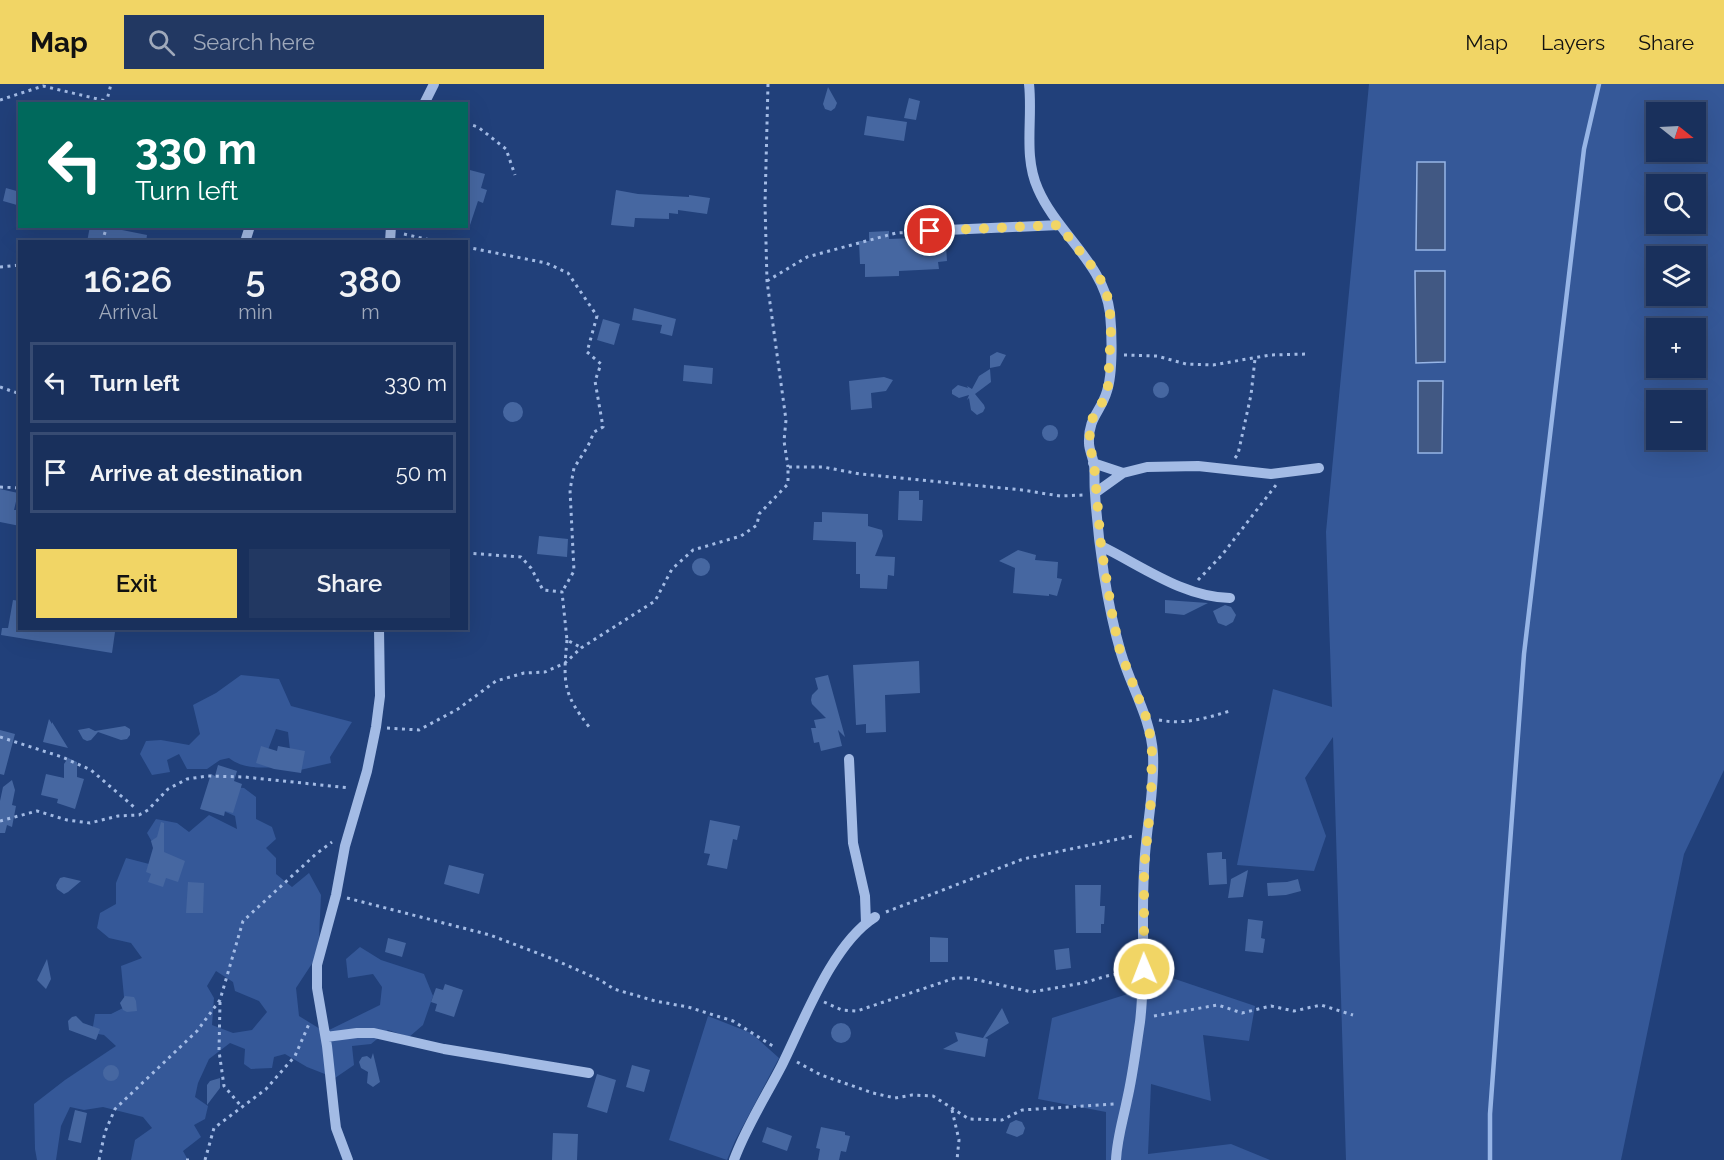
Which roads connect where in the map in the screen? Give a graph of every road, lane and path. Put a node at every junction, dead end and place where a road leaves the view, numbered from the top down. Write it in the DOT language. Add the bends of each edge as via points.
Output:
graph roads {
  1 [pos="111,84"];
  2 [pos="434,84"];
  3 [pos="768,84"];
  4 [pos="1029,84"];
  5 [pos="0,100"];
  6 [pos="106,102"];
  7 [pos="425,102"];
  8 [pos="468,124"];
  9 [pos="515,175"];
  10 [pos="1059,225"];
  11 [pos="947,230"];
  12 [pos="390,233"];
  13 [pos="428,240"];
  14 [pos="468,247"];
  15 [pos="18,265"];
  16 [pos="0,267"];
  17 [pos="767,281"];
  18 [pos="1110,354"];
  19 [pos="1309,354"];
  20 [pos="1255,359"];
  21 [pos="0,387"];
  22 [pos="18,393"];
  23 [pos="1094,463"];
  24 [pos="788,467"];
  25 [pos="1226,468"];
  26 [pos="1319,468"];
  27 [pos="1290,472"];
  28 [pos="1123,473"];
  29 [pos="0,487"];
  30 [pos="18,488"];
  31 [pos="1095,493"];
  32 [pos="1101,546"];
  33 [pos="468,553"];
  34 [pos="1188,590"];
  35 [pos="562,592"];
  36 [pos="1230,598"];
  37 [pos="379,630"];
  38 [pos="567,640"];
  39 [pos="581,648"];
  40 [pos="565,663"];
  41 [pos="1230,711"];
  42 [pos="1146,717"];
  43 [pos="376,727"];
  44 [pos="590,728"];
  45 [pos="0,738"];
  46 [pos="849,759"];
  47 [pos="361,789"];
  48 [pos="134,807"];
  49 [pos="0,821"];
  50 [pos="348,831"];
  51 [pos="1147,833"];
  52 [pos="336,895"];
  53 [pos="871,920"];
  54 [pos="1144,969"];
  55 [pos="814,998"];
  56 [pos="220,1000"];
  57 [pos="319,1000"];
  58 [pos="1353,1015"];
  59 [pos="1140,1018"];
  60 [pos="326,1037"];
  61 [pos="786,1056"];
  62 [pos="589,1073"];
  63 [pos="1127,1103"];
  64 [pos="241,1107"];
  65 [pos="952,1110"];
  66 [pos="99,1160"];
  67 [pos="186,1160"];
  68 [pos="191,1160"];
  69 [pos="205,1160"];
  70 [pos="348,1160"];
  71 [pos="734,1160"];
  72 [pos="957,1160"];
  73 [pos="1116,1160"];
  1 -- 6 [label="path"];
  2 -- 7 [label="street"];
  3 -- 17 [label="path"];
  4 -- 10 [label="street" via="1032,172 1047,209"];
  5 -- 6 [label="path" via="42,86"];
  8 -- 9 [label="path" via="506,149"];
  10 -- 11 [label="street"];
  10 -- 18 [label="street" via="1103,284 1110,313"];
  11 -- 17 [label="path" via="896,233 807,257"];
  12 -- 13 [label="path"];
  14 -- 35 [label="path" via="546,263 568,273 597,316 587,352 601,364 595,381 603,427 594,432 574,468 570,490 574,571"];
  15 -- 16 [label="path"];
  17 -- 24 [label="path" via="786,420"];
  18 -- 20 [label="path" via="1213,365"];
  18 -- 23 [label="street" via="1106,396 1091,421 1089,443"];
  19 -- 20 [label="path"];
  20 -- 25 [label="path" via="1238,454"];
  21 -- 22 [label="path"];
  23 -- 28 [label="street"];
  23 -- 31 [label="street"];
  24 -- 31 [label="path" via="824,467 1060,496"];
  24 -- 39 [label="path" via="788,484 759,514 757,525 741,536 693,550 672,569 655,601"];
  25 -- 27 [label="street" via="1257,473"];
  25 -- 28 [label="street" via="1157,466"];
  26 -- 27 [label="street"];
  27 -- 34 [label="path" via="1279,480 1222,555"];
  28 -- 31 [label="street"];
  29 -- 30 [label="path"];
  31 -- 32 [label="street"];
  32 -- 34 [label="street"];
  32 -- 42 [label="street" via="1120,651"];
  33 -- 35 [label="path" via="521,556 543,590"];
  34 -- 36 [label="street"];
  35 -- 38 [label="path"];
  37 -- 43 [label="street" via="380,696"];
  38 -- 39 [label="path"];
  38 -- 40 [label="path"];
  39 -- 40 [label="path"];
  40 -- 43 [label="path" via="545,672 496,681 458,709 419,730"];
  40 -- 44 [label="path" via="566,690"];
  41 -- 42 [label="path" via="1193,722"];
  42 -- 51 [label="street" via="1153,756"];
  43 -- 47 [label="street"];
  45 -- 48 [label="path" via="91,770"];
  46 -- 53 [label="street" via="853,843"];
  47 -- 49 [label="path" via="208,776 187,779 168,789 139,815 90,823 37,811"];
  47 -- 50 [label="street"];
  50 -- 52 [label="street"];
  50 -- 56 [label="path" via="316,854 243,921"];
  51 -- 53 [label="path" via="1023,859"];
  51 -- 54 [label="street"];
  52 -- 57 [label="street" via="316,965"];
  52 -- 61 [label="path" via="490,935 581,971 614,989 733,1021"];
  53 -- 55 [label="street" via="846,946"];
  54 -- 55 [label="path" via="1032,993 956,978 857,1011 842,1010"];
  54 -- 59 [label="street"];
  55 -- 61 [label="street"];
  56 -- 64 [label="path" via="219,1051 224,1086"];
  56 -- 66 [label="path" via="197,1031 115,1109"];
  57 -- 60 [label="street"];
  57 -- 64 [label="path" via="295,1056 266,1089"];
  58 -- 59 [label="path" via="1321,1005 1294,1011 1271,1006 1242,1013 1218,1005"];
  59 -- 63 [label="street"];
  60 -- 62 [label="street" via="374,1033"];
  60 -- 70 [label="street" via="335,1120"];
  61 -- 65 [label="path" via="820,1075 873,1093 896,1098 933,1096"];
  61 -- 71 [label="street"];
  63 -- 65 [label="path" via="1022,1110 1002,1120 969,1119"];
  63 -- 73 [label="street"];
  64 -- 69 [label="path" via="214,1128"];
  65 -- 72 [label="path" via="959,1140"];
  67 -- 68 [label="path"];
}
